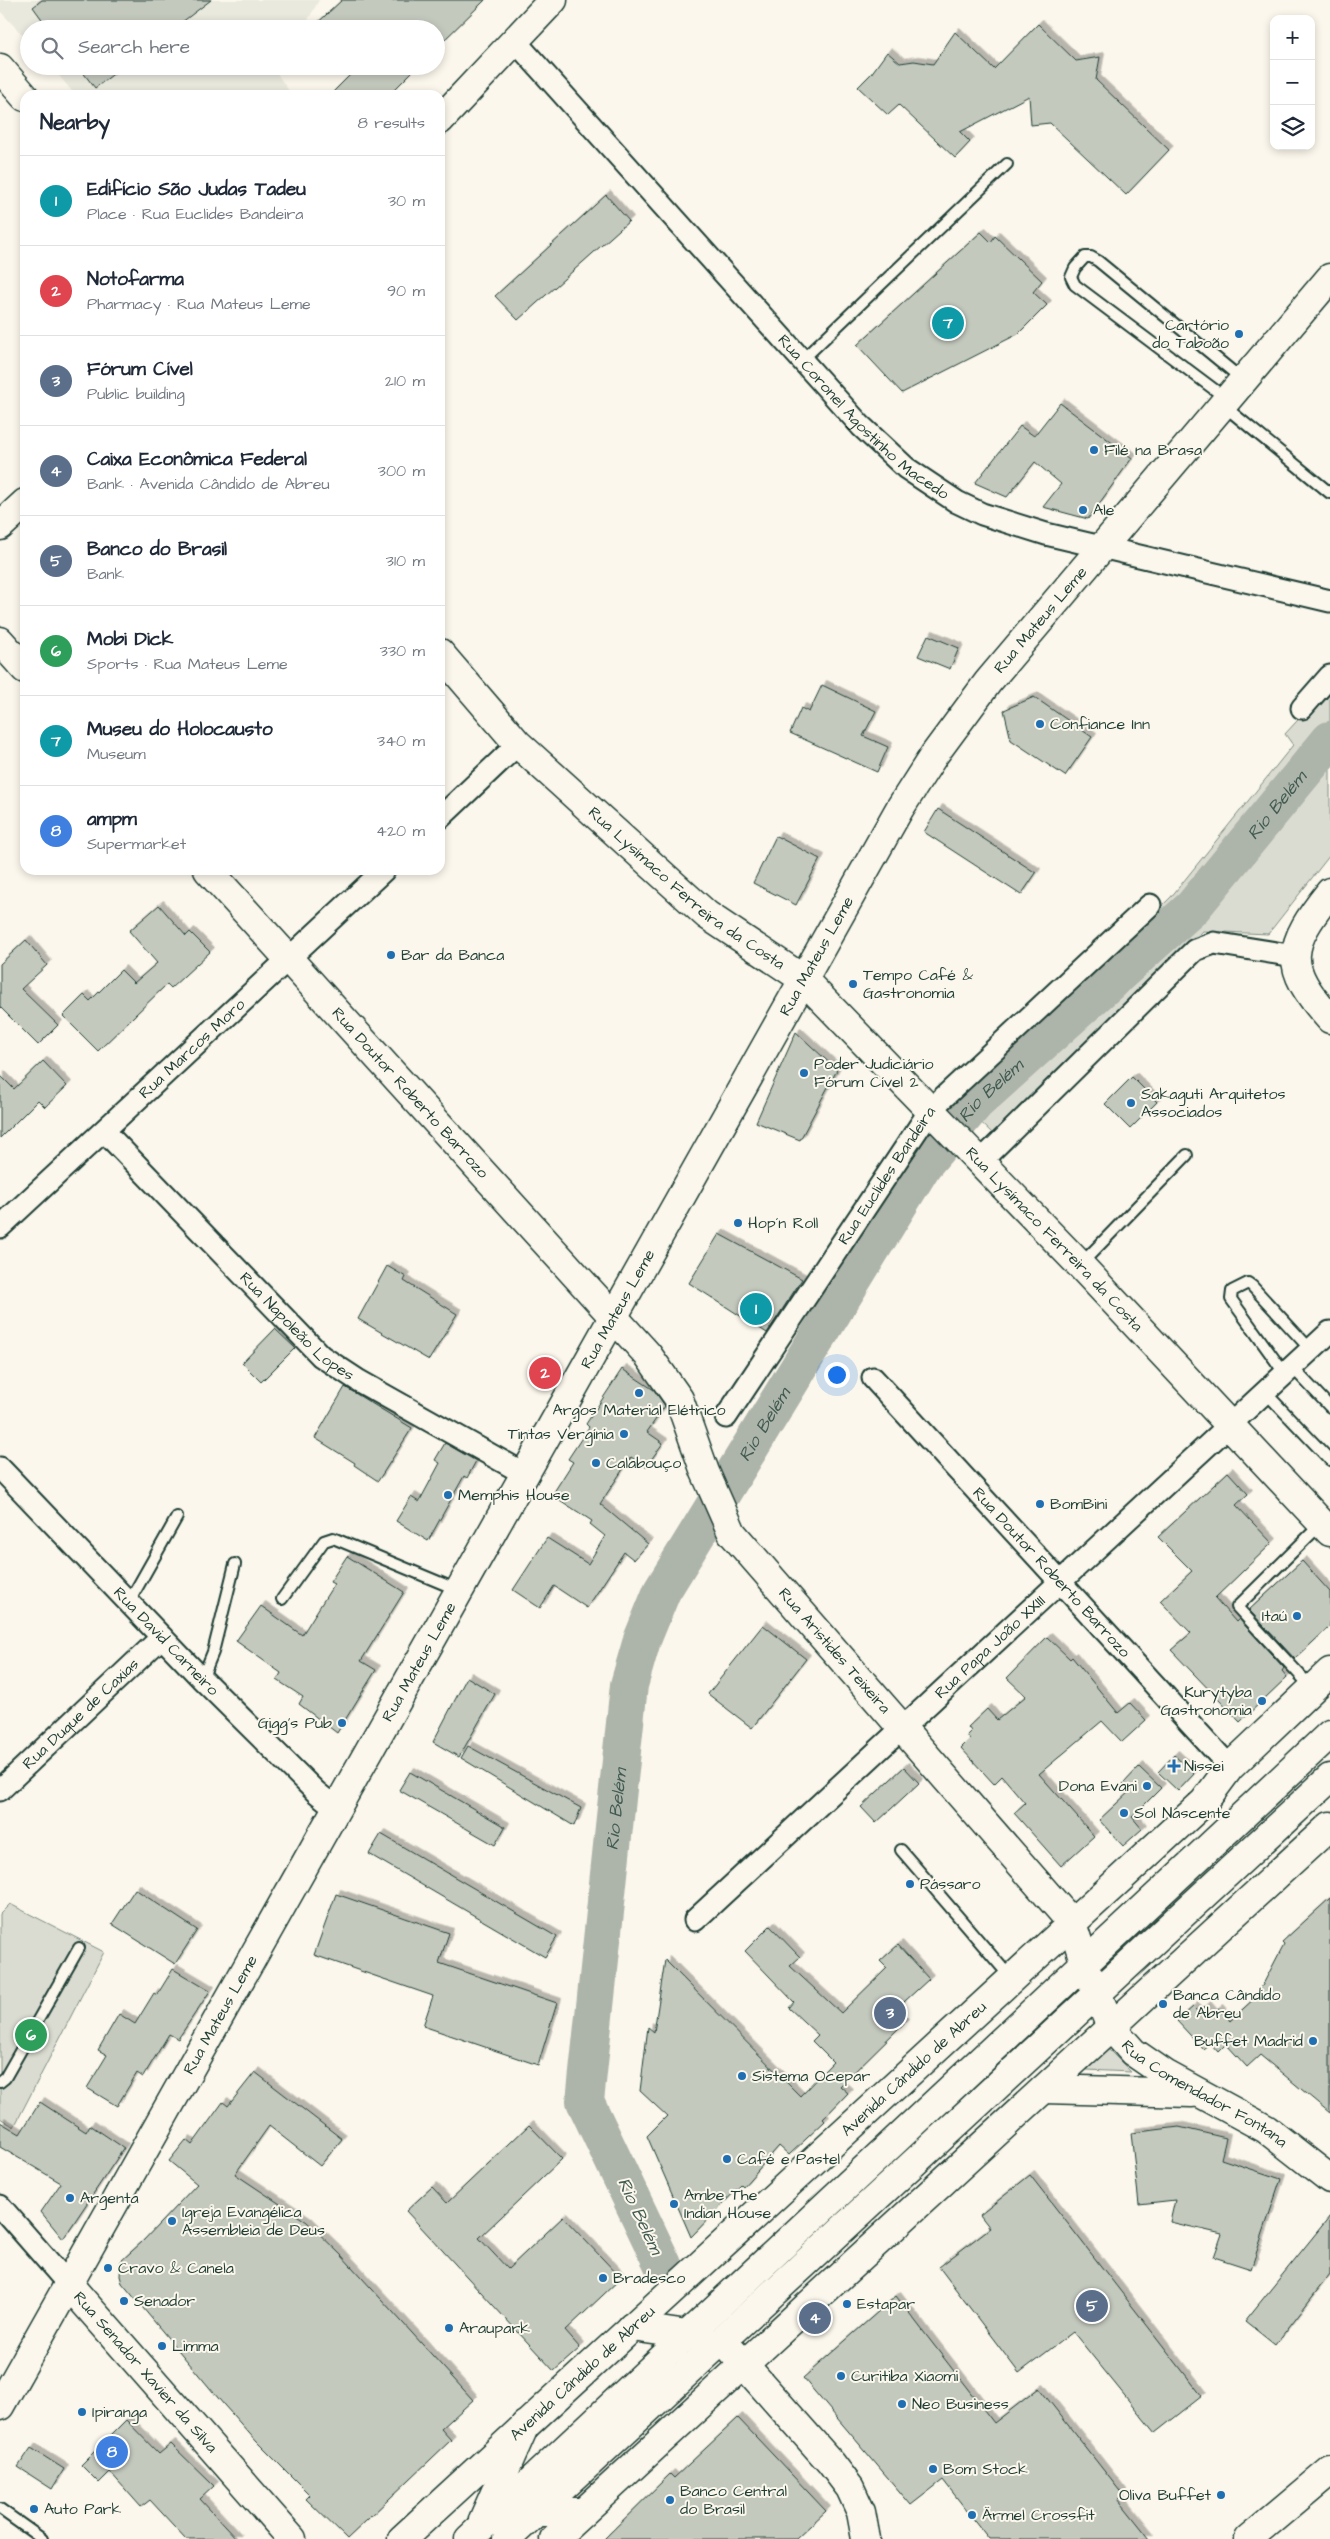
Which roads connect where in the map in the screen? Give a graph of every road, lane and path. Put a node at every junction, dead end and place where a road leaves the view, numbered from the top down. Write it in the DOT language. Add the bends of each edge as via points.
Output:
graph roads {
  1 [pos="553,0"];
  2 [pos="516,42"];
  3 [pos="0,68"];
  4 [pos="20,91"];
  5 [pos="445,115"];
  6 [pos="1007,164"];
  7 [pos="1330,278"];
  8 [pos="802,360"];
  9 [pos="1231,395"];
  10 [pos="1330,493"];
  11 [pos="20,508"];
  12 [pos="0,526"];
  13 [pos="1102,548"];
  14 [pos="1330,601"];
  15 [pos="0,641"];
  16 [pos="445,659"];
  17 [pos="20,663"];
  18 [pos="1330,676"];
  19 [pos="1302,708"];
  20 [pos="518,744"];
  21 [pos="445,813"];
  22 [pos="212,875"];
  23 [pos="379,875"];
  24 [pos="1330,892"];
  25 [pos="1150,906"];
  26 [pos="1295,956"];
  27 [pos="288,959"];
  28 [pos="802,979"];
  29 [pos="1330,1019"];
  30 [pos="936,1115"];
  31 [pos="104,1131"];
  32 [pos="972,1153"];
  33 [pos="1187,1155"];
  34 [pos="0,1227"];
  35 [pos="1080,1265"];
  36 [pos="614,1317"];
  37 [pos="1330,1332"];
  38 [pos="1311,1350"];
  39 [pos="1289,1370"];
  40 [pos="873,1378"];
  41 [pos="1265,1392"];
  42 [pos="1330,1407"];
  43 [pos="726,1417"];
  44 [pos="1232,1424"];
  45 [pos="1330,1460"];
  46 [pos="0,1468"];
  47 [pos="525,1474"];
  48 [pos="177,1517"];
  49 [pos="1326,1528"];
  50 [pos="235,1564"];
  51 [pos="1060,1582"];
  52 [pos="460,1590"];
  53 [pos="282,1599"];
  54 [pos="129,1602"];
  55 [pos="162,1637"];
  56 [pos="202,1678"];
  57 [pos="1321,1681"];
  58 [pos="902,1728"];
  59 [pos="1330,1734"];
  60 [pos="1230,1767"];
  61 [pos="1330,1778"];
  62 [pos="0,1790"];
  63 [pos="337,1810"];
  64 [pos="1330,1826"];
  65 [pos="901,1850"];
  66 [pos="695,1920"];
  67 [pos="1072,1923"];
  68 [pos="80,1948"];
  69 [pos="1085,1964"];
  70 [pos="1012,1978"];
  71 [pos="1097,1993"];
  72 [pos="1111,2027"];
  73 [pos="0,2082"];
  74 [pos="1044,2089"];
  75 [pos="1199,2093"];
  76 [pos="1330,2179"];
  77 [pos="0,2206"];
  78 [pos="69,2285"];
  79 [pos="632,2327"];
  80 [pos="687,2336"];
  81 [pos="722,2340"];
  82 [pos="744,2364"];
  83 [pos="0,2406"];
  84 [pos="525,2425"];
  85 [pos="1330,2471"];
  86 [pos="0,2509"];
  87 [pos="536,2512"];
  88 [pos="583,2512"];
  89 [pos="473,2535"];
  90 [pos="42,2539"];
  91 [pos="292,2539"];
  92 [pos="402,2539"];
  93 [pos="507,2539"];
  94 [pos="554,2539"];
  95 [pos="866,2539"];
  96 [pos="1249,2539"];
  1 -- 2 [label="main road"];
  2 -- 5 [label="main road"];
  2 -- 8 [label="street, Rua Coronel Agostinho Macedo"];
  3 -- 4 [label="main road"];
  6 -- 8 [label="lane"];
  7 -- 9 [label="main road, Rua Mateus Leme"];
  8 -- 13 [label="street, Rua Coronel Agostinho Macedo" via="883,449 938,490 965,506 1011,524"];
  9 -- 9 [label="lane" via="1075,285 1071,278 1075,268 1085,257 1091,256 1098,261"];
  9 -- 10 [label="lane"];
  9 -- 13 [label="main road, Rua Mateus Leme"];
  11 -- 12 [label="main road"];
  13 -- 14 [label="street, Rua Coronel Agostinho Macedo"];
  13 -- 28 [label="main road, Rua Mateus Leme" via="988,682 934,755"];
  15 -- 17 [label="main road"];
  16 -- 20 [label="main road, Rua Lysímaco Ferreira da Costa"];
  18 -- 19 [label="street"];
  20 -- 21 [label="street"];
  20 -- 28 [label="main road, Rua Lysímaco Ferreira da Costa" via="707,915"];
  22 -- 27 [label="main road, Rua Doutor Roberto Barrozo"];
  23 -- 27 [label="street, Rua Marcos Moro"];
  24 -- 26 [label="main road" via="1304,926"];
  25 -- 30 [label="street, Rua Euclides Bandeira"];
  26 -- 29 [label="main road" via="1302,984"];
  26 -- 32 [label="street" via="1214,943 1195,950"];
  27 -- 31 [label="street, Rua Marcos Moro"];
  27 -- 36 [label="main road, Rua Doutor Roberto Barrozo"];
  28 -- 30 [label="main road, Rua Lysímaco Ferreira da Costa"];
  28 -- 36 [label="main road, Rua Mateus Leme"];
  30 -- 32 [label="main road, Rua Lysímaco Ferreira da Costa"];
  30 -- 43 [label="street, Rua Euclides Bandeira"];
  31 -- 34 [label="street, Rua Marcos Moro"];
  31 -- 47 [label="street, Rua Napoleão Lopes" via="321,1356 359,1381"];
  32 -- 35 [label="main road, Rua Lysímaco Ferreira da Costa"];
  33 -- 35 [label="lane"];
  35 -- 44 [label="main road, Rua Lysímaco Ferreira da Costa"];
  36 -- 47 [label="main road, Rua Mateus Leme"];
  36 -- 58 [label="main road, Rua Aristides Teixeira" via="664,1376 679,1399 705,1472 732,1533"];
  37 -- 38 [label="street, Rua Papa João XXIII"];
  38 -- 39 [label="street, Rua Papa João XXIII"];
  38 -- 39 [label="lane" via="1252,1286 1243,1284 1232,1291 1231,1299"];
  39 -- 41 [label="street, Rua Papa João XXIII"];
  39 -- 42 [label="lane"];
  40 -- 51 [label="street, Rua Doutor Roberto Barrozo"];
  41 -- 44 [label="street, Rua Papa João XXIII"];
  41 -- 45 [label="lane"];
  44 -- 49 [label="main road, Rua Lysímaco Ferreira da Costa"];
  44 -- 51 [label="street, Rua Papa João XXIII"];
  46 -- 54 [label="street, Rua David Carneiro"];
  47 -- 52 [label="main road, Rua Mateus Leme"];
  48 -- 54 [label="lane"];
  49 -- 57 [label="lane" via="1238,1607"];
  50 -- 56 [label="lane" via="213,1652"];
  51 -- 58 [label="street, Rua Papa João XXIII"];
  51 -- 60 [label="street, Rua Doutor Roberto Barrozo"];
  52 -- 53 [label="lane" via="333,1538 324,1541"];
  52 -- 63 [label="main road, Rua Mateus Leme"];
  54 -- 55 [label="street, Rua David Carneiro"];
  55 -- 56 [label="street, Rua David Carneiro"];
  55 -- 62 [label="street, Rua Duque de Caxias"];
  56 -- 63 [label="street, Rua David Carneiro"];
  57 -- 60 [label="main road, Avenida Cândido de Abreu"];
  58 -- 66 [label="street, Rua Papa João XXIII"];
  58 -- 67 [label="main road, Rua Aristides Teixeira"];
  59 -- 69 [label="main road"];
  60 -- 67 [label="main road, Avenida Cândido de Abreu" via="1204,1802"];
  61 -- 71 [label="main road"];
  63 -- 78 [label="main road, Rua Mateus Leme"];
  64 -- 72 [label="main road"];
  65 -- 70 [label="lane"];
  67 -- 69 [label="main road, Rua Aristides Teixeira"];
  67 -- 70 [label="main road, Avenida Cândido de Abreu"];
  68 -- 73 [label="lane"];
  69 -- 71 [label="main road, Rua Comendador Fontana"];
  69 -- 80 [label="main road"];
  70 -- 79 [label="main road, Avenida Cândido de Abreu"];
  71 -- 72 [label="main road, Rua Comendador Fontana"];
  71 -- 81 [label="main road"];
  72 -- 74 [label="main road"];
  72 -- 75 [label="main road, Rua Comendador Fontana" via="1146,2063"];
  74 -- 75 [label="main road"];
  74 -- 82 [label="main road"];
  75 -- 76 [label="main road, Rua Comendador Fontana" via="1266,2129"];
  77 -- 78 [label="street, Rua Senador Xavier da Silva"];
  78 -- 83 [label="main road, Rua Mateus Leme"];
  78 -- 91 [label="main road, Rua Senador Xavier da Silva"];
  79 -- 80 [label="main road"];
  79 -- 84 [label="main road, Avenida Cândido de Abreu"];
  80 -- 81 [label="main road"];
  80 -- 89 [label="main road"];
  81 -- 82 [label="main road"];
  81 -- 87 [label="main road"];
  82 -- 88 [label="main road"];
  82 -- 95 [label="main road" via="850,2488 861,2512"];
  84 -- 89 [label="main road"];
  84 -- 92 [label="main road, Avenida Cândido de Abreu"];
  85 -- 96 [label="main road"];
  86 -- 90 [label="lane"];
  87 -- 88 [label="main road"];
  87 -- 93 [label="main road"];
  88 -- 94 [label="main road"];
}
